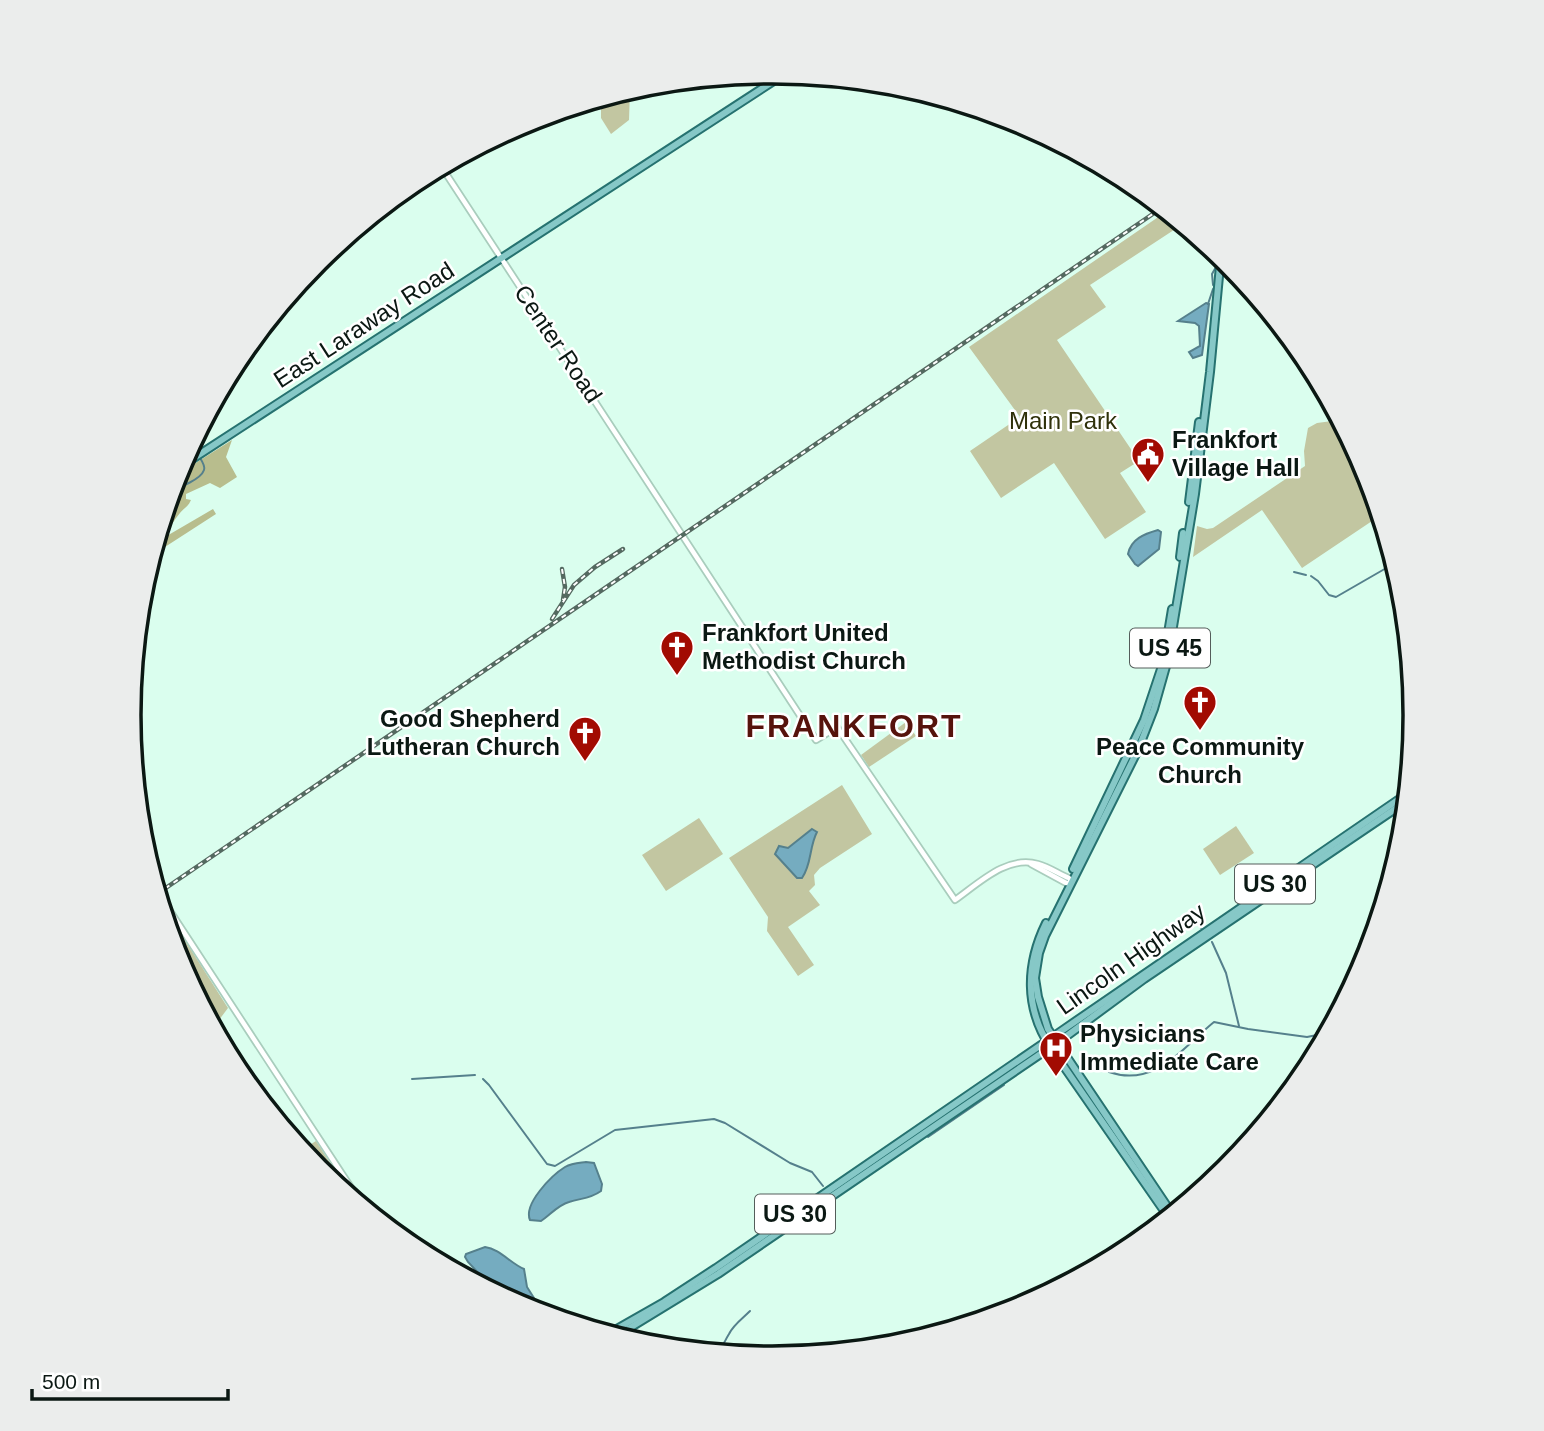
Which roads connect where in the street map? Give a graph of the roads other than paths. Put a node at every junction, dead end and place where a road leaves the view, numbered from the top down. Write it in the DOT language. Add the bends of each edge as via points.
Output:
graph roads {
  1 [pos="769,84"];
  2 [pos="447,175"];
  3 [pos="502,259"];
  4 [pos="1219,269"];
  5 [pos="197,456"];
  6 [pos="1398,800"];
  7 [pos="1396,808"];
  8 [pos="1068,881"];
  9 [pos="173,916"];
  10 [pos="1052,1042"];
  11 [pos="982,1089"];
  12 [pos="348,1183"];
  13 [pos="1166,1209"];
  14 [pos="619,1328"];
  15 [pos="627,1330"];
  1 -- 3 [label="main road, East Laraway Road"];
  2 -- 3 [label="street, Center Road"];
  3 -- 5 [label="main road, East Laraway Road"];
  3 -- 8 [label="street, Center Road" via="816,740 837,727 956,900 1007,865 1030,863"];
  4 -- 8 [label="main road, US 45" via="1195,494 1167,663 1141,743"];
  6 -- 10 [label="main road, Lincoln Highway / US 30" via="1158,962"];
  7 -- 10 [label="main road, Lincoln Highway / US 30"];
  8 -- 10 [label="main road, US 45" via="1038,940 1030,976 1038,1022"];
  9 -- 12 [label="street"];
  10 -- 11 [label="main road, Lincoln Highway / US 30"];
  10 -- 13 [label="main road, US 45"];
  11 -- 14 [label="main road, US 30"];
  11 -- 15 [label="main road, US 30" via="718,1274"];
}
